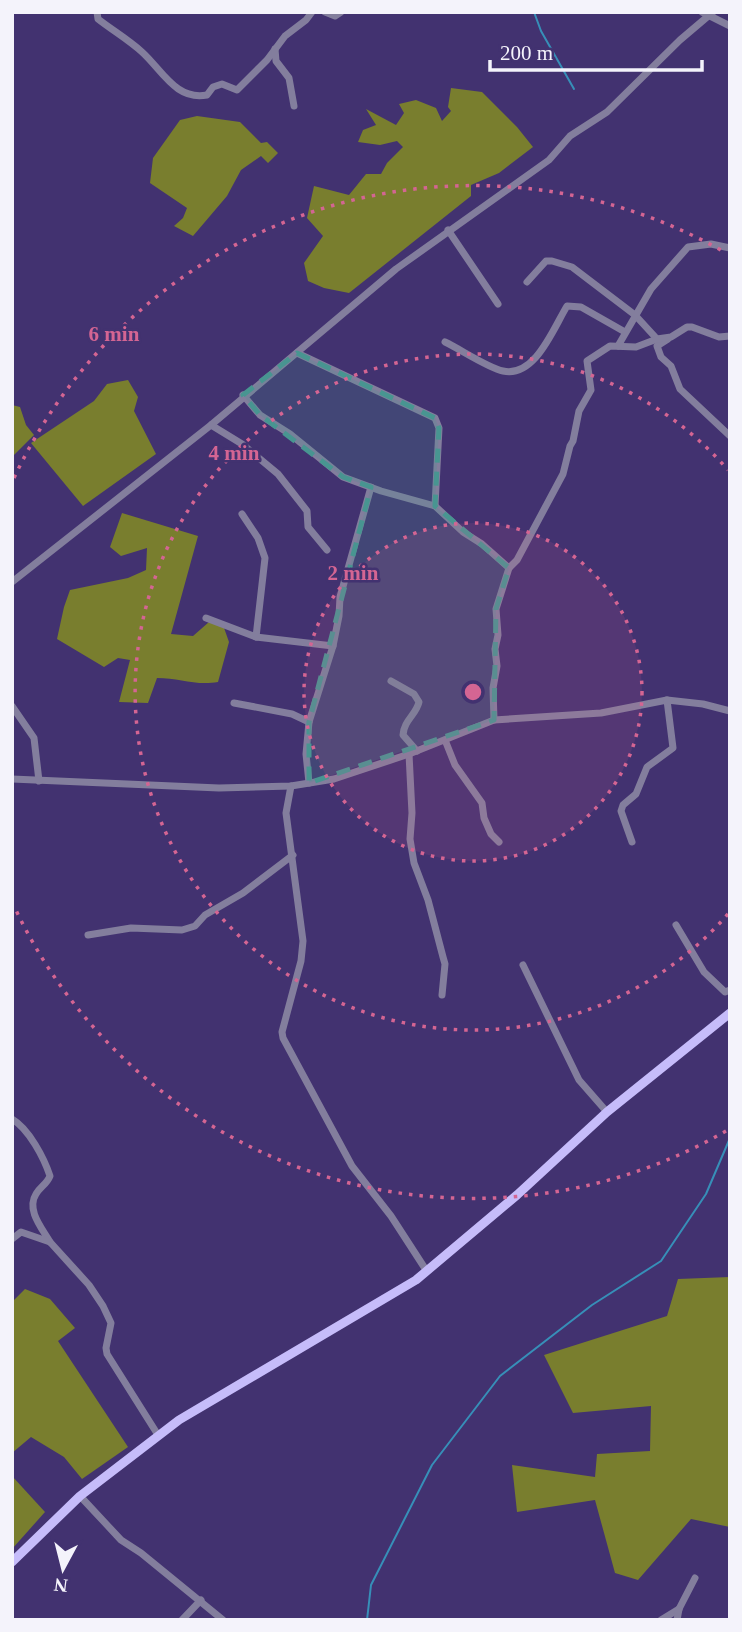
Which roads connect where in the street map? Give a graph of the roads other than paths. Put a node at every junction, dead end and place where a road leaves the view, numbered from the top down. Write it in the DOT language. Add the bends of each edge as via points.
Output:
graph roads {
  1 [pos="97,12"];
  2 [pos="312,12"];
  3 [pos="326,12"];
  4 [pos="341,12"];
  5 [pos="708,13"];
  6 [pos="730,26"];
  7 [pos="275,48"];
  8 [pos="294,106"];
  9 [pos="449,230"];
  10 [pos="730,248"];
  11 [pos="527,282"];
  12 [pos="498,304"];
  13 [pos="635,315"];
  14 [pos="625,332"];
  15 [pos="730,336"];
  16 [pos="671,337"];
  17 [pos="657,339"];
  18 [pos="445,342"];
  19 [pos="618,346"];
  20 [pos="298,353"];
  21 [pos="243,395"];
  22 [pos="211,425"];
  23 [pos="730,436"];
  24 [pos="372,487"];
  25 [pos="435,506"];
  26 [pos="242,514"];
  27 [pos="327,550"];
  28 [pos="509,568"];
  29 [pos="12,582"];
  30 [pos="206,618"];
  31 [pos="256,637"];
  32 [pos="332,646"];
  33 [pos="391,681"];
  34 [pos="667,700"];
  35 [pos="234,703"];
  36 [pos="12,706"];
  37 [pos="730,711"];
  38 [pos="494,720"];
  39 [pos="309,722"];
  40 [pos="445,740"];
  41 [pos="413,752"];
  42 [pos="12,779"];
  43 [pos="39,780"];
  44 [pos="309,783"];
  45 [pos="291,786"];
  46 [pos="499,842"];
  47 [pos="632,842"];
  48 [pos="293,855"];
  49 [pos="676,925"];
  50 [pos="88,935"];
  51 [pos="523,965"];
  52 [pos="730,990"];
  53 [pos="442,995"];
  54 [pos="730,1013"];
  55 [pos="607,1112"];
  56 [pos="12,1119"];
  57 [pos="12,1239"];
  58 [pos="50,1242"];
  59 [pos="426,1270"];
  60 [pos="158,1435"];
  61 [pos="80,1496"];
  62 [pos="12,1562"];
  63 [pos="695,1578"];
  64 [pos="201,1600"];
  65 [pos="679,1609"];
  66 [pos="182,1620"];
  67 [pos="223,1620"];
  68 [pos="661,1620"];
  69 [pos="677,1620"];
  1 -- 7 [label="street" via="98,19 142,52 162,76 192,96 207,95 222,84 237,90"];
  2 -- 7 [label="street"];
  3 -- 4 [label="street" via="335,16"];
  5 -- 6 [label="street"];
  5 -- 9 [label="street" via="607,112 570,136 549,160"];
  7 -- 8 [label="street" via="276,61 289,78"];
  9 -- 12 [label="street"];
  9 -- 20 [label="street"];
  10 -- 13 [label="street" via="710,244 688,247"];
  11 -- 13 [label="street" via="546,261 558,262 572,267"];
  13 -- 14 [label="street"];
  13 -- 17 [label="street"];
  14 -- 18 [label="street" via="581,307 567,306 529,365 517,371 502,371"];
  14 -- 19 [label="street"];
  15 -- 16 [label="street" via="687,327"];
  16 -- 17 [label="street"];
  16 -- 23 [label="street" via="657,346 680,389"];
  17 -- 19 [label="street" via="636,347"];
  19 -- 28 [label="street" via="587,361 591,390 579,411 563,474"];
  20 -- 21 [label="street"];
  20 -- 25 [label="street" via="435,418 439,428"];
  21 -- 22 [label="street"];
  21 -- 24 [label="street" via="260,415 342,477"];
  22 -- 27 [label="street" via="242,443 278,474 307,512 308,527"];
  22 -- 29 [label="street"];
  24 -- 25 [label="street"];
  24 -- 32 [label="street" via="340,597"];
  25 -- 28 [label="street"];
  26 -- 31 [label="street" via="265,558"];
  28 -- 38 [label="street" via="496,609"];
  30 -- 31 [label="street"];
  31 -- 32 [label="street"];
  32 -- 39 [label="street"];
  33 -- 41 [label="street" via="419,702 403,727"];
  34 -- 37 [label="street"];
  34 -- 38 [label="street" via="601,713"];
  34 -- 47 [label="street" via="673,748 647,767 636,794 621,811"];
  35 -- 39 [label="street" via="292,714"];
  36 -- 43 [label="street" via="34,738"];
  38 -- 40 [label="street"];
  39 -- 44 [label="street"];
  40 -- 41 [label="street"];
  40 -- 46 [label="street" via="454,765 482,803 484,818"];
  41 -- 44 [label="street"];
  41 -- 53 [label="street" via="411,839 416,871 443,957"];
  42 -- 43 [label="street"];
  43 -- 45 [label="street" via="219,788"];
  44 -- 45 [label="street"];
  45 -- 48 [label="street" via="286,813"];
  48 -- 50 [label="street" via="195,926"];
  48 -- 59 [label="street" via="303,941 283,1038 352,1166"];
  49 -- 52 [label="street" via="704,972 724,992"];
  51 -- 55 [label="street" via="579,1080"];
  54 -- 55 [label="main road"];
  55 -- 59 [label="main road"];
  56 -- 58 [label="street" via="26,1133 48,1171 49,1181 35,1195 33,1205"];
  57 -- 58 [label="street" via="21,1232"];
  58 -- 60 [label="street" via="103,1306 111,1323 107,1354"];
  59 -- 60 [label="main road"];
  60 -- 61 [label="main road"];
  61 -- 62 [label="main road"];
  61 -- 64 [label="street" via="121,1540"];
  63 -- 65 [label="street"];
  64 -- 66 [label="street"];
  64 -- 67 [label="street"];
  65 -- 68 [label="street"];
  65 -- 69 [label="street"];
}
